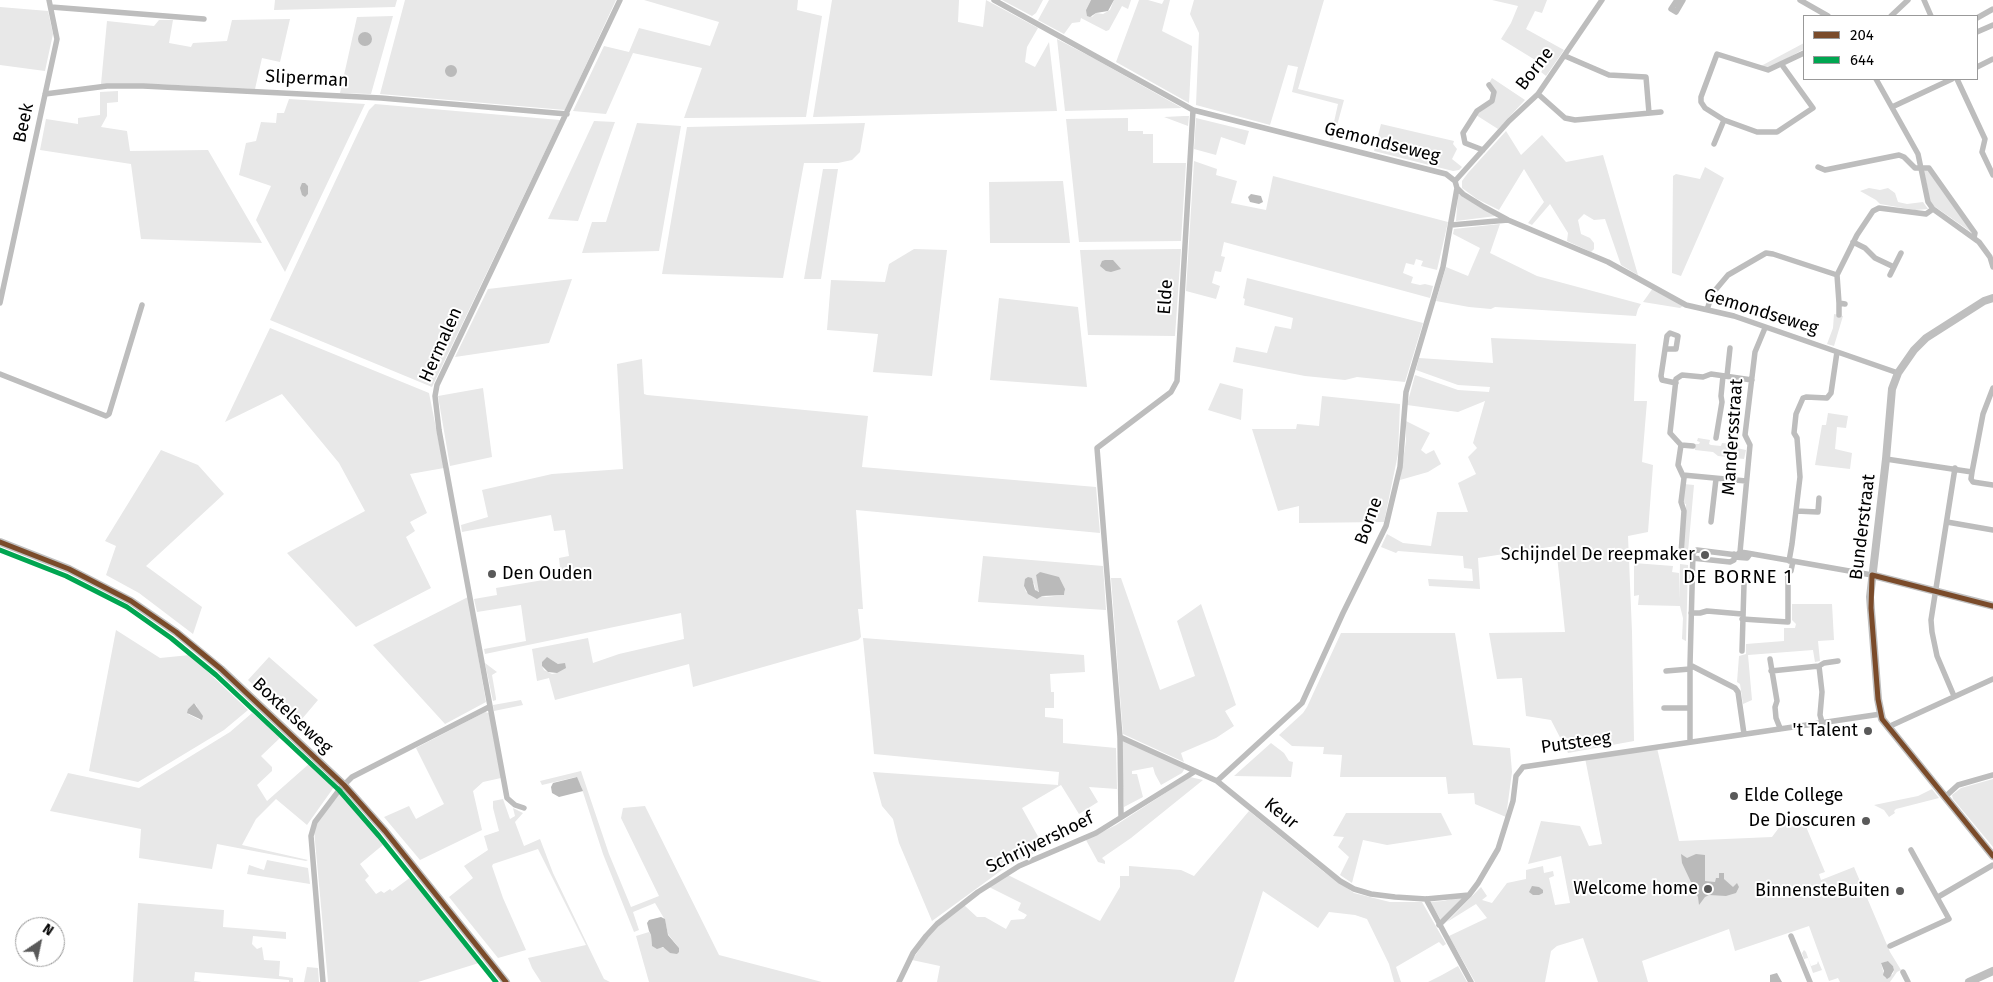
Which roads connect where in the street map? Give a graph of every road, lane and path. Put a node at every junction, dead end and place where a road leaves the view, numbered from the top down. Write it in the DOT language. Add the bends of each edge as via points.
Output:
graph roads {
  1 [pos="620,0"];
  2 [pos="994,0"];
  3 [pos="1602,0"];
  4 [pos="1677,0"];
  5 [pos="1683,0"];
  6 [pos="1800,0"];
  7 [pos="1908,0"];
  8 [pos="1924,0"];
  9 [pos="50,3"];
  10 [pos="1993,9"];
  11 [pos="1826,15"];
  12 [pos="1892,15"];
  13 [pos="1931,15"];
  14 [pos="1978,17"];
  15 [pos="204,19"];
  16 [pos="1993,25"];
  17 [pos="1978,32"];
  18 [pos="1803,54"];
  19 [pos="1565,56"];
  20 [pos="1993,60"];
  21 [pos="1782,65"];
  22 [pos="1978,67"];
  23 [pos="1877,80"];
  24 [pos="1950,80"];
  25 [pos="1957,80"];
  26 [pos="1489,85"];
  27 [pos="45,94"];
  28 [pos="1538,94"];
  29 [pos="1892,107"];
  30 [pos="1193,110"];
  31 [pos="1661,112"];
  32 [pos="1649,113"];
  33 [pos="567,114"];
  34 [pos="1724,120"];
  35 [pos="1714,144"];
  36 [pos="1484,150"];
  37 [pos="1818,167"];
  38 [pos="1921,168"];
  39 [pos="1993,175"];
  40 [pos="1455,181"];
  41 [pos="1457,188"];
  42 [pos="1933,209"];
  43 [pos="1508,220"];
  44 [pos="1451,225"];
  45 [pos="1974,238"];
  46 [pos="1853,242"];
  47 [pos="1901,252"];
  48 [pos="1993,266"];
  49 [pos="1894,267"];
  50 [pos="1837,275"];
  51 [pos="1890,275"];
  52 [pos="1993,298"];
  53 [pos="0,303"];
  54 [pos="142,305"];
  55 [pos="1707,310"];
  56 [pos="1839,315"];
  57 [pos="1766,328"];
  58 [pos="1730,348"];
  59 [pos="1665,349"];
  60 [pos="1837,352"];
  61 [pos="1898,373"];
  62 [pos="0,374"];
  63 [pos="1725,376"];
  64 [pos="1752,380"];
  65 [pos="1676,383"];
  66 [pos="1993,388"];
  67 [pos="1716,438"];
  68 [pos="1681,445"];
  69 [pos="1693,446"];
  70 [pos="1886,460"];
  71 [pos="1955,468"];
  72 [pos="1972,472"];
  73 [pos="1682,475"];
  74 [pos="1716,479"];
  75 [pos="1746,481"];
  76 [pos="1993,485"];
  77 [pos="1819,498"];
  78 [pos="1796,511"];
  79 [pos="1711,522"];
  80 [pos="1947,522"];
  81 [pos="1993,530"];
  82 [pos="0,542"];
  83 [pos="1736,554"];
  84 [pos="1692,557"];
  85 [pos="1791,561"];
  86 [pos="1872,575"];
  87 [pos="1744,584"];
  88 [pos="1936,591"];
  89 [pos="1993,606"];
  90 [pos="1690,613"];
  91 [pos="1742,616"];
  92 [pos="1742,651"];
  93 [pos="1770,659"];
  94 [pos="1838,661"];
  95 [pos="1819,666"];
  96 [pos="1690,667"];
  97 [pos="1666,671"];
  98 [pos="1771,672"];
  99 [pos="1993,679"];
  100 [pos="1954,696"];
  101 [pos="489,707"];
  102 [pos="1664,708"];
  103 [pos="1690,708"];
  104 [pos="1880,714"];
  105 [pos="1822,722"];
  106 [pos="1888,727"];
  107 [pos="1780,728"];
  108 [pos="1744,734"];
  109 [pos="1120,737"];
  110 [pos="1690,741"];
  111 [pos="1194,772"];
  112 [pos="1993,774"];
  113 [pos="1217,781"];
  114 [pos="344,785"];
  115 [pos="1946,796"];
  116 [pos="524,808"];
  117 [pos="1121,817"];
  118 [pos="1911,850"];
  119 [pos="1993,856"];
  120 [pos="1993,865"];
  121 [pos="1469,895"];
  122 [pos="1938,896"];
  123 [pos="1426,899"];
  124 [pos="1439,925"];
  125 [pos="1791,936"];
  126 [pos="1890,946"];
  127 [pos="1993,971"];
  128 [pos="1904,972"];
  129 [pos="1970,981"];
  130 [pos="323,982"];
  131 [pos="506,982"];
  132 [pos="899,982"];
  133 [pos="1471,982"];
  134 [pos="1810,982"];
  135 [pos="1908,982"];
  1 -- 33 [label="street, Hermalen"];
  2 -- 30 [label="street, Gemondseweg"];
  3 -- 19 [label="street, Borne"];
  4 -- 5 [label="street" via="1671,9 1676,12"];
  6 -- 11 [label="street"];
  7 -- 12 [label="street"];
  8 -- 13 [label="street"];
  9 -- 15 [label="street, Beek"];
  9 -- 27 [label="street, Beek" via="57,39"];
  10 -- 14 [label="street"];
  16 -- 17 [label="street"];
  18 -- 21 [label="street"];
  19 -- 28 [label="street, Borne"];
  19 -- 32 [label="street" via="1609,75 1646,77"];
  20 -- 22 [label="street"];
  21 -- 34 [label="street" via="1762,70 1717,54 1701,102"];
  21 -- 34 [label="street" via="1813,108 1776,132 1757,132"];
  23 -- 29 [label="street"];
  24 -- 29 [label="street"];
  25 -- 39 [label="street" via="1984,139 1982,152"];
  26 -- 36 [label="street, Borne" via="1494,92 1492,101 1477,111 1463,133 1465,143"];
  27 -- 33 [label="street, Sliperman" via="108,86 143,86 376,98"];
  27 -- 53 [label="street, Beek"];
  28 -- 32 [label="street" via="1565,118 1575,120"];
  28 -- 36 [label="street, Borne"];
  29 -- 38 [label="street" via="1915,147"];
  30 -- 40 [label="street, Gemondseweg" via="1442,173"];
  30 -- 109 [label="street, Elde" via="1177,381 1171,392 1097,448"];
  31 -- 32 [label="street"];
  33 -- 101 [label="street, Hermalen" via="437,385 435,396"];
  34 -- 35 [label="street"];
  36 -- 40 [label="street, Borne"];
  37 -- 38 [label="street" via="1825,170 1899,155 1915,168"];
  38 -- 42 [label="street" via="1926,196"];
  38 -- 45 [label="street" via="1930,170 1975,233"];
  40 -- 41 [label="street, Gemondseweg"];
  41 -- 43 [label="street, Gemondseweg"];
  41 -- 44 [label="street, Borne"];
  42 -- 45 [label="street"];
  42 -- 46 [label="street" via="1924,214 1876,209"];
  43 -- 44 [label="street"];
  43 -- 55 [label="street, Gemondseweg" via="1608,262 1686,305"];
  44 -- 113 [label="street, Borne" via="1443,267 1406,392 1400,467 1386,526 1302,703"];
  45 -- 48 [label="street" via="1984,248"];
  46 -- 49 [label="street"];
  46 -- 50 [label="street"];
  47 -- 49 [label="street"];
  49 -- 51 [label="street"];
  50 -- 55 [label="street" via="1766,253 1728,275 1712,294"];
  50 -- 56 [label="street" via="1842,303"];
  52 -- 61 [label="street, Bunderstraat" via="1926,338"];
  54 -- 62 [label="street" via="106,416"];
  55 -- 57 [label="street, Gemondseweg"];
  57 -- 60 [label="street, Gemondseweg"];
  57 -- 64 [label="street, Mandersstraat" via="1757,345"];
  58 -- 63 [label="street"];
  59 -- 65 [label="street" via="1662,380"];
  60 -- 61 [label="street, Gemondseweg"];
  60 -- 78 [label="street" via="1831,393 1827,398 1803,398 1796,414 1794,433 1800,464"];
  61 -- 70 [label="street, Bunderstraat" via="1892,389"];
  63 -- 64 [label="street"];
  63 -- 65 [label="street" via="1682,375"];
  63 -- 67 [label="street"];
  64 -- 75 [label="street, Mandersstraat" via="1745,435 1750,445"];
  65 -- 68 [label="street" via="1670,433"];
  66 -- 72 [label="street" via="1983,414"];
  68 -- 69 [label="street"];
  68 -- 73 [label="street" via="1678,465"];
  70 -- 71 [label="street"];
  70 -- 86 [label="street, Bunderstraat"];
  71 -- 72 [label="street"];
  71 -- 80 [label="street"];
  72 -- 76 [label="street" via="1974,482"];
  73 -- 74 [label="street"];
  73 -- 84 [label="street" via="1681,554"];
  74 -- 75 [label="street"];
  74 -- 79 [label="street"];
  75 -- 83 [label="street, Mandersstraat"];
  77 -- 78 [label="street" via="1818,512"];
  78 -- 85 [label="street"];
  80 -- 81 [label="street"];
  80 -- 88 [label="street"];
  82 -- 114 [label="street, Boxtelseweg" via="69,569 157,618 222,669"];
  83 -- 84 [label="street" via="1733,562"];
  83 -- 85 [label="street"];
  84 -- 90 [label="street"];
  85 -- 86 [label="street"];
  85 -- 91 [label="street" via="1788,622"];
  86 -- 88 [label="street"];
  86 -- 104 [label="street, Bunderstraat" via="1870,597"];
  87 -- 91 [label="street"];
  88 -- 89 [label="street"];
  88 -- 100 [label="street" via="1931,620 1934,644"];
  90 -- 91 [label="street" via="1707,611"];
  90 -- 96 [label="street"];
  91 -- 92 [label="street"];
  93 -- 98 [label="street"];
  94 -- 95 [label="street"];
  95 -- 98 [label="street"];
  95 -- 105 [label="street"];
  96 -- 97 [label="street"];
  96 -- 103 [label="street"];
  96 -- 108 [label="street" via="1735,688"];
  98 -- 107 [label="street"];
  99 -- 100 [label="street"];
  100 -- 106 [label="street"];
  101 -- 114 [label="street" via="352,777"];
  101 -- 116 [label="street, Hermalen" via="507,798 515,806"];
  102 -- 103 [label="street"];
  103 -- 110 [label="street"];
  104 -- 105 [label="street, Putsteeg"];
  104 -- 106 [label="street, Bunderstraat"];
  105 -- 107 [label="street, Putsteeg"];
  106 -- 115 [label="street, Bunderstraat"];
  107 -- 108 [label="street, Putsteeg"];
  108 -- 110 [label="street, Putsteeg"];
  109 -- 111 [label="street, Keur"];
  109 -- 117 [label="street"];
  110 -- 121 [label="street, Putsteeg" via="1522,767 1516,776 1513,801 1498,848"];
  111 -- 113 [label="street, Keur"];
  111 -- 117 [label="street, Schrijvershoef"];
  112 -- 115 [label="street" via="1958,785"];
  113 -- 123 [label="street, Keur" via="1340,882 1371,894"];
  114 -- 130 [label="street" via="315,822 310,836"];
  114 -- 131 [label="street, Boxtelseweg"];
  115 -- 119 [label="street, Bunderstraat"];
  117 -- 132 [label="street, Schrijvershoef" via="1096,833 1019,866 952,910 913,953"];
  118 -- 122 [label="street"];
  120 -- 122 [label="street"];
  121 -- 123 [label="street, Keur"];
  121 -- 124 [label="street, Putsteeg"];
  122 -- 126 [label="street" via="1949,919"];
  123 -- 124 [label="street"];
  124 -- 133 [label="street"];
  125 -- 134 [label="street"];
  127 -- 129 [label="street"];
  128 -- 135 [label="street"];
}
